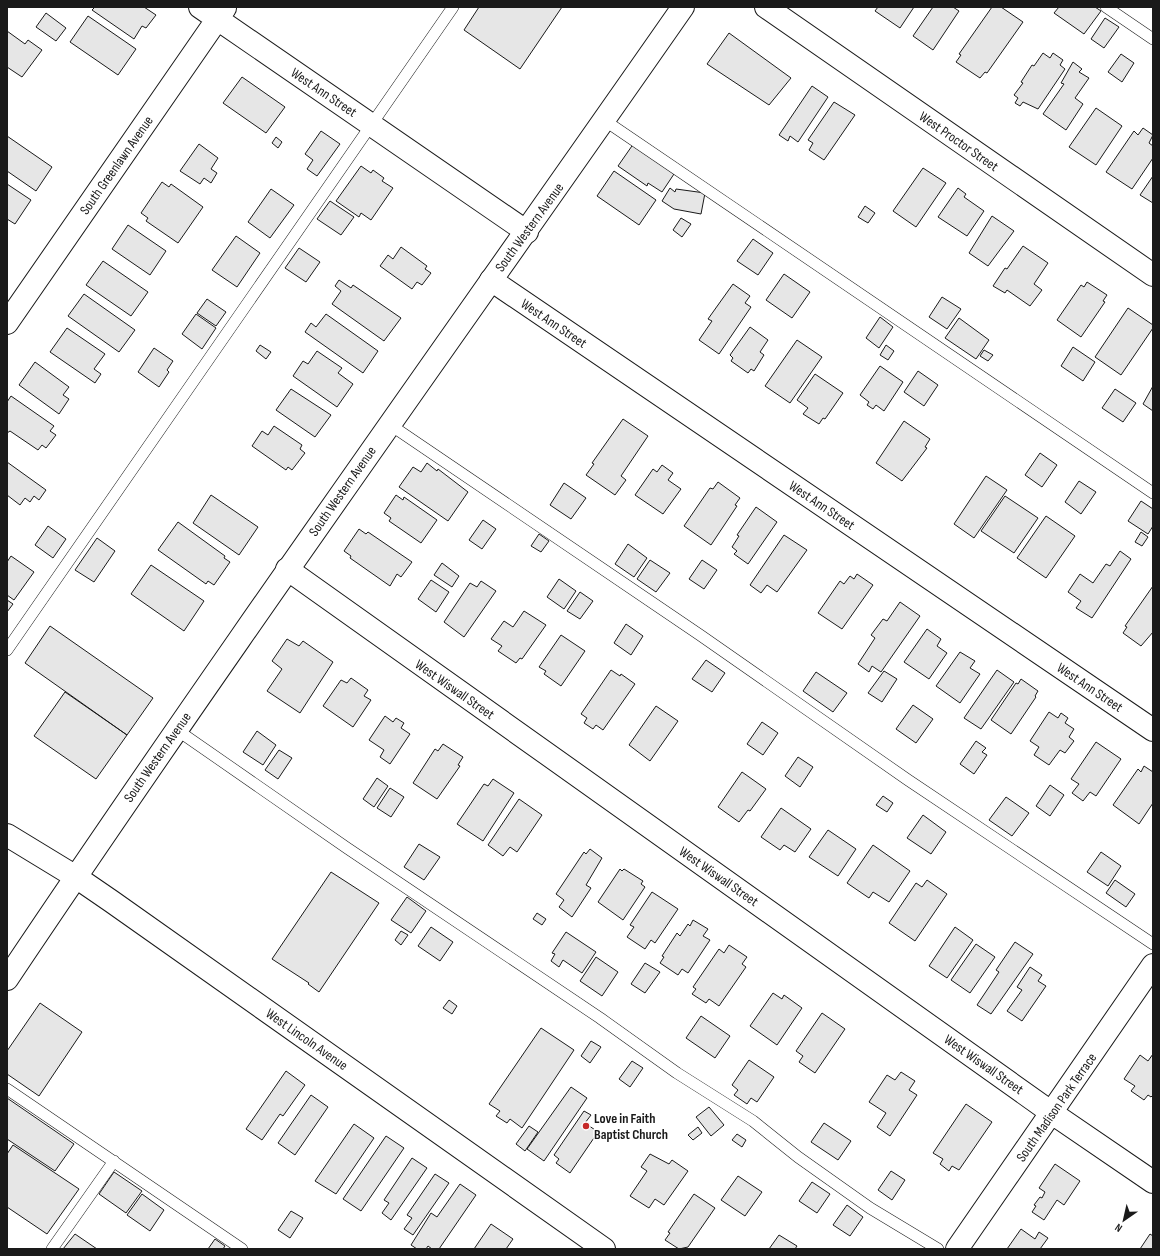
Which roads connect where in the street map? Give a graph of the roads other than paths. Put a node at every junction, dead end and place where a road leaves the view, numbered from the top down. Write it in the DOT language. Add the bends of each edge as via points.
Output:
graph roads {
  1 [pos="452,7"];
  2 [pos="683,7"];
  3 [pos="766,7"];
  4 [pos="1106,7"];
  5 [pos="214,11"];
  6 [pos="1153,39"];
  7 [pos="604,120"];
  8 [pos="371,124"];
  9 [pos="527,232"];
  10 [pos="1153,274"];
  11 [pos="491,280"];
  12 [pos="7,323"];
  13 [pos="389,424"];
  14 [pos="1153,493"];
  15 [pos="287,570"];
  16 [pos="7,650"];
  17 [pos="177,730"];
  18 [pos="1153,730"];
  19 [pos="7,835"];
  20 [pos="76,877"];
  21 [pos="1153,944"];
  22 [pos="1153,965"];
  23 [pos="7,979"];
  24 [pos="7,1089"];
  25 [pos="1052,1113"];
  26 [pos="114,1161"];
  27 [pos="1153,1182"];
  28 [pos="52,1249"];
  29 [pos="242,1249"];
  30 [pos="604,1249"];
  31 [pos="938,1249"];
  32 [pos="957,1249"];
  1 -- 8 [label="lane"];
  2 -- 7 [label="street, South Western Avenue"];
  3 -- 10 [label="street, West Proctor Street"];
  4 -- 6 [label="lane"];
  5 -- 8 [label="street, West Ann Street"];
  5 -- 12 [label="street, South Greenlawn Avenue"];
  7 -- 9 [label="street, South Western Avenue"];
  7 -- 14 [label="lane"];
  8 -- 9 [label="street, West Ann Street"];
  8 -- 16 [label="lane"];
  9 -- 11 [label="street, South Western Avenue"];
  11 -- 13 [label="street, South Western Avenue"];
  11 -- 18 [label="street, West Ann Street"];
  13 -- 15 [label="street, South Western Avenue"];
  13 -- 21 [label="lane" via="908,780"];
  15 -- 17 [label="street, South Western Avenue"];
  15 -- 25 [label="street, West Wiswall Street"];
  17 -- 20 [label="street, South Western Avenue"];
  17 -- 31 [label="lane" via="677,1073 753,1121 798,1157 870,1208"];
  19 -- 20 [label="street, West Lincoln Avenue"];
  20 -- 23 [label="street, South Western Avenue"];
  20 -- 30 [label="street, West Lincoln Avenue"];
  22 -- 25 [label="street, South Madison Park Terrace"];
  24 -- 26 [label="lane"];
  25 -- 27 [label="street, West Wiswall Street"];
  25 -- 32 [label="street, South Madison Park Terrace"];
  26 -- 28 [label="lane"];
  26 -- 29 [label="lane"];
}
